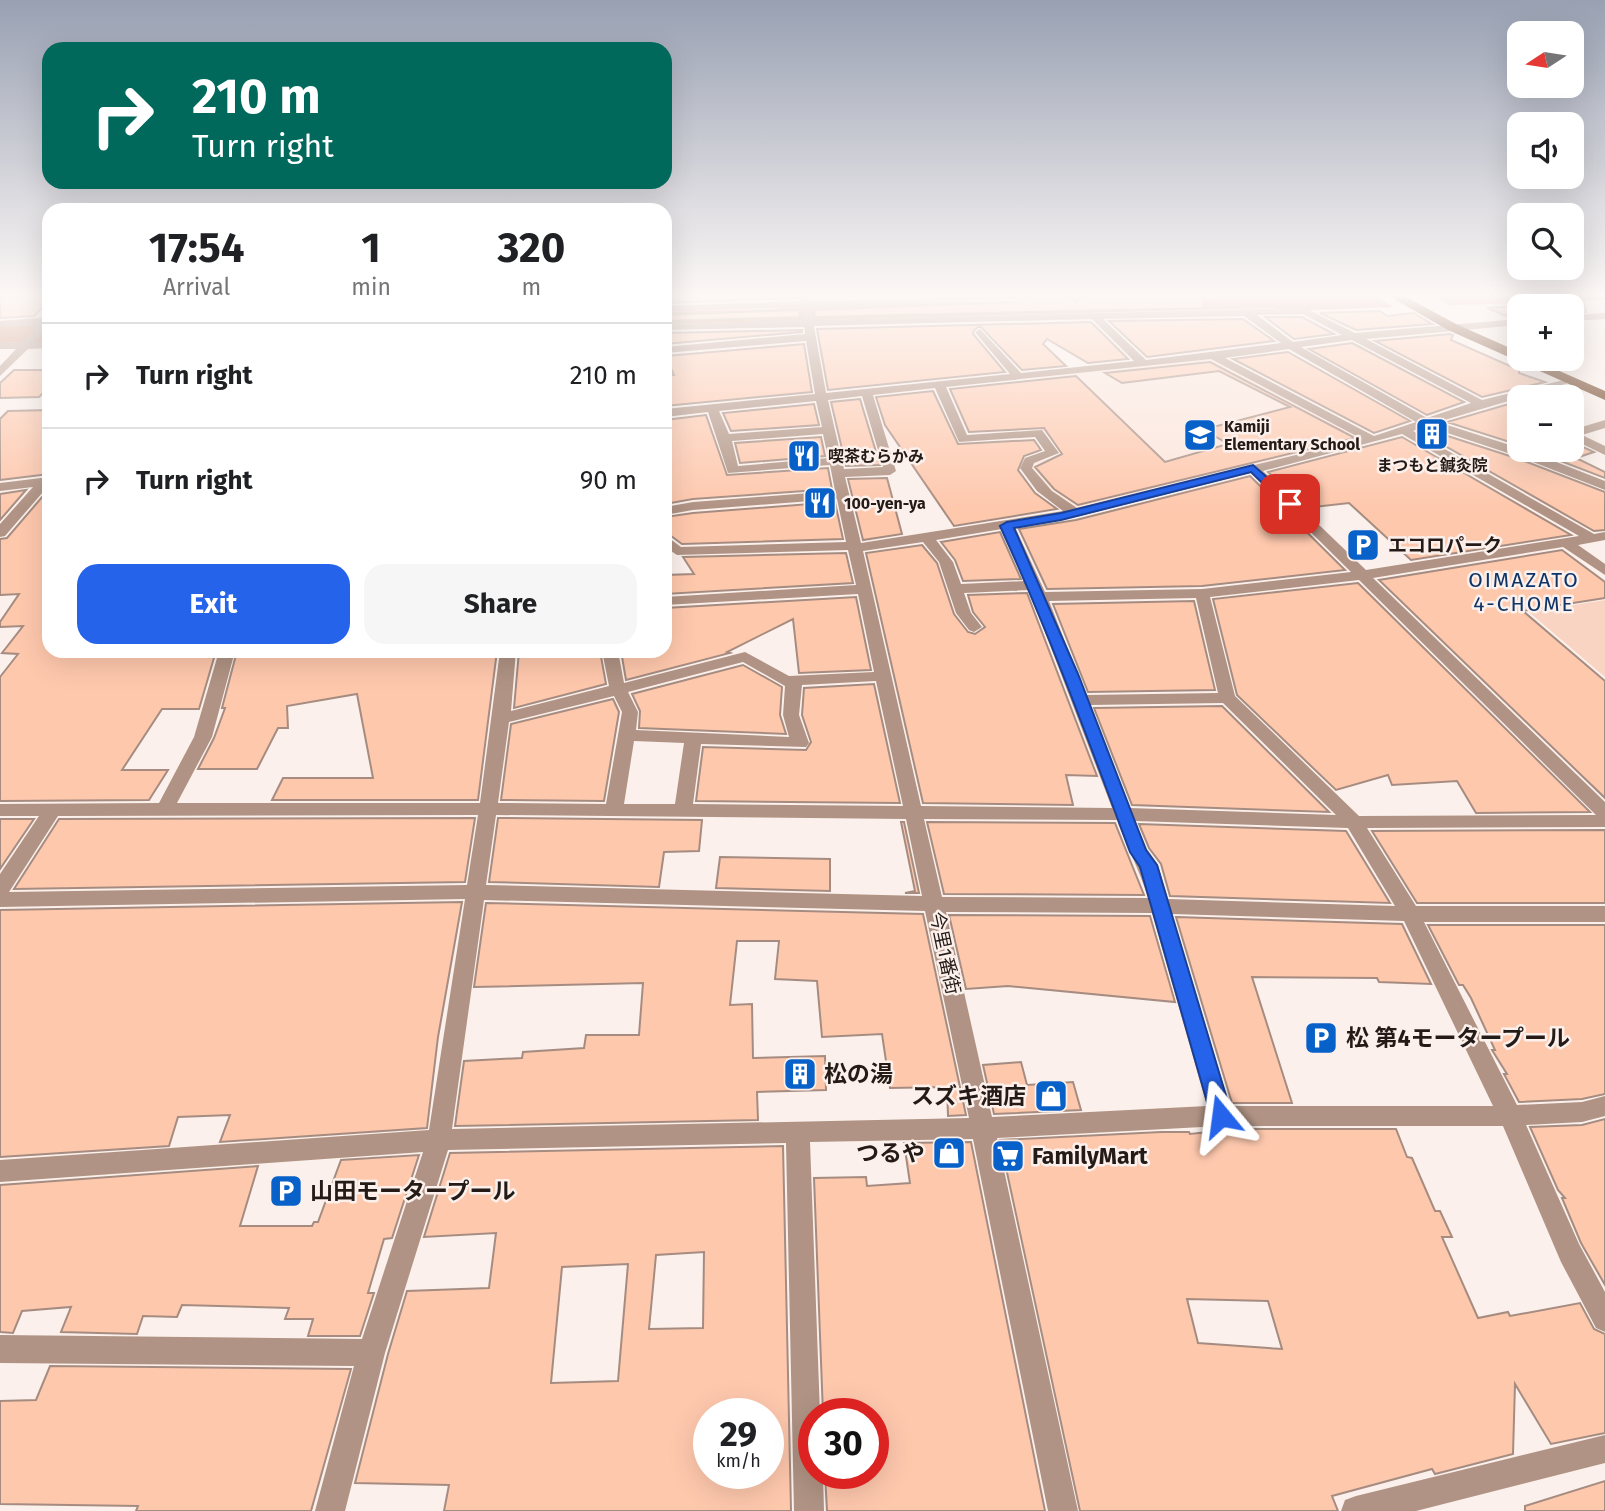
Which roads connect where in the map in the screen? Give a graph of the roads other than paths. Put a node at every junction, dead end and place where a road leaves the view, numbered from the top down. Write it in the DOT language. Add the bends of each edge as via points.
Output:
graph roads {
  1 [pos="816,367"];
  2 [pos="1010,367"];
  3 [pos="1106,367"];
  4 [pos="1233,367"];
  5 [pos="1327,367"];
  6 [pos="1408,367"];
  7 [pos="1548,371"];
  8 [pos="1575,371"];
  9 [pos="1017,375"];
  10 [pos="1568,380"];
  11 [pos="939,384"];
  12 [pos="1605,384"];
  13 [pos="866,391"];
  14 [pos="821,396"];
  15 [pos="1605,396"];
  16 [pos="1481,404"];
  17 [pos="712,408"];
  18 [pos="672,412"];
  19 [pos="1424,422"];
  20 [pos="1605,424"];
  21 [pos="830,430"];
  22 [pos="1403,430"];
  23 [pos="1584,431"];
  24 [pos="725,438"];
  25 [pos="1373,440"];
  26 [pos="1584,441"];
  27 [pos="1507,448"];
  28 [pos="1605,451"];
  29 [pos="1545,462"];
  30 [pos="838,467"];
  31 [pos="1253,468"];
  32 [pos="42,482"];
  33 [pos="42,486"];
  34 [pos="1605,486"];
  35 [pos="0,487"];
  36 [pos="844,494"];
  37 [pos="672,510"];
  38 [pos="1076,513"];
  39 [pos="1007,526"];
  40 [pos="0,533"];
  41 [pos="927,537"];
  42 [pos="1598,537"];
  43 [pos="1567,543"];
  44 [pos="855,547"];
  45 [pos="672,548"];
  46 [pos="1605,571"];
  47 [pos="1363,575"];
  48 [pos="865,589"];
  49 [pos="956,589"];
  50 [pos="1037,591"];
  51 [pos="1202,593"];
  52 [pos="672,601"];
  53 [pos="974,627"];
  54 [pos="225,658"];
  55 [pos="507,658"];
  56 [pos="611,658"];
  57 [pos="884,676"];
  58 [pos="794,681"];
  59 [pos="618,689"];
  60 [pos="1227,698"];
  61 [pos="1081,700"];
  62 [pos="501,719"];
  63 [pos="626,735"];
  64 [pos="693,737"];
  65 [pos="488,808"];
  66 [pos="0,810"];
  67 [pos="614,810"];
  68 [pos="51,811"];
  69 [pos="164,811"];
  70 [pos="684,811"];
  71 [pos="914,812"];
  72 [pos="1605,813"];
  73 [pos="1124,814"];
  74 [pos="1605,821"];
  75 [pos="1354,822"];
  76 [pos="0,890"];
  77 [pos="476,892"];
  78 [pos="0,900"];
  79 [pos="934,904"];
  80 [pos="1160,906"];
  81 [pos="1605,914"];
  82 [pos="1410,915"];
  83 [pos="1605,1106"];
  84 [pos="1221,1116"];
  85 [pos="1510,1116"];
  86 [pos="983,1128"];
  87 [pos="798,1132"];
  88 [pos="439,1140"];
  89 [pos="0,1171"];
  90 [pos="1605,1319"];
  91 [pos="0,1349"];
  92 [pos="371,1353"];
  93 [pos="1605,1449"];
  94 [pos="330,1511"];
  95 [pos="809,1511"];
  96 [pos="1063,1511"];
  97 [pos="1356,1511"];
  1 -- 14 [label="street, 今里1番街"];
  2 -- 9 [label="street"];
  3 -- 9 [label="street"];
  4 -- 25 [label="street"];
  5 -- 19 [label="street"];
  6 -- 16 [label="street"];
  7 -- 10 [label="highway"];
  8 -- 12 [label="highway"];
  9 -- 11 [label="street"];
  10 -- 15 [label="highway"];
  10 -- 16 [label="street"];
  11 -- 13 [label="street"];
  11 -- 38 [label="street" via="962,439 1038,433 1052,453 1029,461 1026,468 1061,506"];
  13 -- 14 [label="street"];
  13 -- 30 [label="street" via="890,471"];
  14 -- 17 [label="street"];
  14 -- 21 [label="street, 今里1番街"];
  16 -- 19 [label="street"];
  17 -- 18 [label="street"];
  17 -- 24 [label="street"];
  19 -- 22 [label="street"];
  19 -- 27 [label="street"];
  20 -- 23 [label="street"];
  21 -- 24 [label="street"];
  21 -- 30 [label="street, 今里1番街"];
  22 -- 25 [label="street"];
  22 -- 42 [label="street"];
  24 -- 30 [label="street" via="733,470"];
  25 -- 31 [label="street"];
  26 -- 28 [label="street"];
  29 -- 34 [label="street"];
  30 -- 36 [label="street, 今里1番街"];
  31 -- 38 [label="street"];
  31 -- 47 [label="street"];
  32 -- 35 [label="street"];
  33 -- 40 [label="street"];
  36 -- 37 [label="street"];
  36 -- 44 [label="street, 今里1番街"];
  38 -- 39 [label="street"];
  39 -- 41 [label="street"];
  39 -- 50 [label="street"];
  41 -- 44 [label="street"];
  41 -- 49 [label="street" via="946,562"];
  42 -- 43 [label="street"];
  43 -- 46 [label="street"];
  43 -- 47 [label="street"];
  44 -- 45 [label="street"];
  44 -- 48 [label="street, 今里1番街"];
  47 -- 51 [label="street"];
  47 -- 72 [label="street"];
  48 -- 52 [label="street"];
  48 -- 57 [label="street, 今里1番街"];
  49 -- 50 [label="street"];
  49 -- 53 [label="street"];
  50 -- 51 [label="street"];
  50 -- 61 [label="street"];
  51 -- 60 [label="street"];
  54 -- 69 [label="street" via="203,737"];
  55 -- 62 [label="street"];
  56 -- 59 [label="street"];
  57 -- 58 [label="street"];
  57 -- 71 [label="street, 今里1番街"];
  58 -- 59 [label="street" via="786,681 745,657"];
  58 -- 64 [label="street" via="791,715 800,743"];
  59 -- 62 [label="street"];
  59 -- 63 [label="street" via="630,712"];
  60 -- 61 [label="street"];
  60 -- 75 [label="street"];
  61 -- 73 [label="street"];
  62 -- 65 [label="street"];
  63 -- 64 [label="street"];
  63 -- 67 [label="street"];
  64 -- 70 [label="street"];
  65 -- 67 [label="street"];
  65 -- 69 [label="street"];
  65 -- 77 [label="street"];
  66 -- 68 [label="street"];
  67 -- 70 [label="street"];
  68 -- 69 [label="street"];
  68 -- 76 [label="street"];
  70 -- 71 [label="street"];
  71 -- 73 [label="street"];
  71 -- 79 [label="street, 今里1番街"];
  73 -- 75 [label="street"];
  73 -- 80 [label="street" via="1138,852 1148,865"];
  74 -- 75 [label="street"];
  75 -- 82 [label="street"];
  77 -- 78 [label="street"];
  77 -- 79 [label="street"];
  77 -- 88 [label="street"];
  79 -- 80 [label="street"];
  79 -- 86 [label="street, 今里1番街"];
  80 -- 82 [label="street"];
  80 -- 84 [label="street"];
  81 -- 82 [label="street"];
  82 -- 85 [label="street"];
  83 -- 85 [label="street" via="1582,1112"];
  84 -- 85 [label="street"];
  84 -- 86 [label="street"];
  85 -- 90 [label="street" via="1570,1253"];
  86 -- 87 [label="street"];
  86 -- 96 [label="street, 今里1番街"];
  87 -- 88 [label="street"];
  87 -- 95 [label="street"];
  88 -- 89 [label="street"];
  88 -- 92 [label="street"];
  91 -- 92 [label="street"];
  92 -- 94 [label="street"];
  93 -- 97 [label="street"];
}
